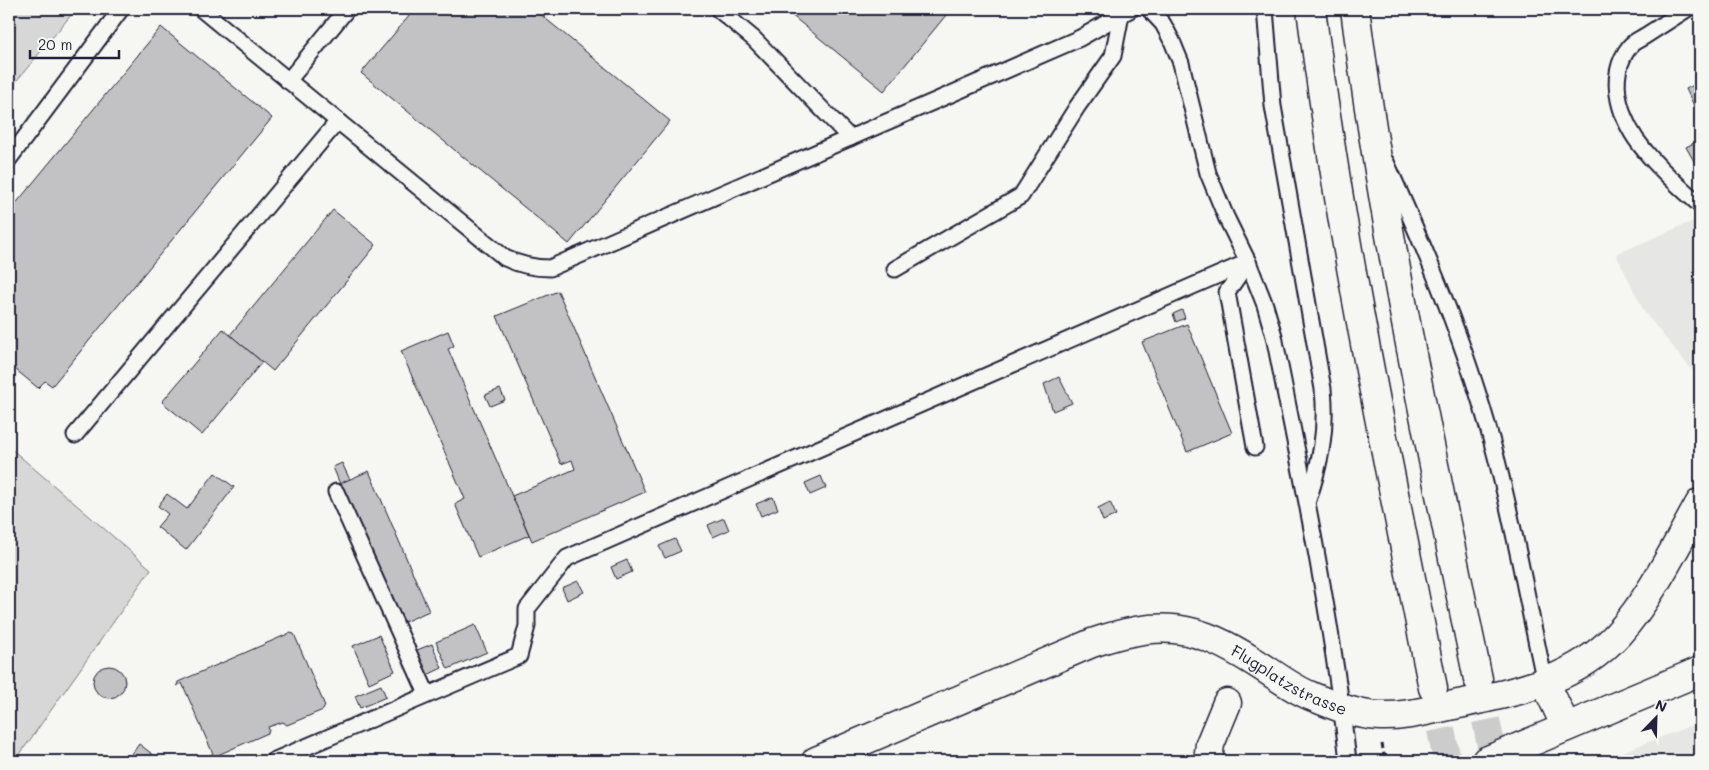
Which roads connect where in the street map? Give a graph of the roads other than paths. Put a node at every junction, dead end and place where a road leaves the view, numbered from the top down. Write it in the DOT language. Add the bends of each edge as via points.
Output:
graph roads {
  1 [pos="121,9"];
  2 [pos="201,9"];
  3 [pos="347,9"];
  4 [pos="718,9"];
  5 [pos="1149,9"];
  6 [pos="1265,9"];
  7 [pos="1311,9"];
  8 [pos="1355,9"];
  9 [pos="1687,9"];
  10 [pos="1126,12"];
  11 [pos="288,81"];
  12 [pos="338,122"];
  13 [pos="1372,129"];
  14 [pos="850,138"];
  15 [pos="9,158"];
  16 [pos="1700,205"];
  17 [pos="1248,262"];
  18 [pos="895,270"];
  19 [pos="75,435"];
  20 [pos="1255,447"];
  21 [pos="336,492"];
  22 [pos="1307,502"];
  23 [pos="1700,503"];
  24 [pos="1700,671"];
  25 [pos="1478,679"];
  26 [pos="1545,682"];
  27 [pos="1433,688"];
  28 [pos="427,694"];
  29 [pos="1227,703"];
  30 [pos="1342,708"];
  31 [pos="1566,727"];
  32 [pos="273,761"];
  33 [pos="816,761"];
  34 [pos="1208,761"];
  35 [pos="1348,761"];
  36 [pos="1486,761"];
  1 -- 15 [label="lane"];
  2 -- 11 [label="lane"];
  3 -- 11 [label="lane"];
  4 -- 14 [label="lane" via="754,39"];
  5 -- 17 [label="lane" via="1162,24 1181,62 1208,173"];
  6 -- 22 [label="lane" via="1273,106 1325,412 1318,469"];
  7 -- 27 [label="main road" via="1352,273"];
  8 -- 13 [label="main road"];
  9 -- 16 [label="lane" via="1630,45 1621,61 1617,78 1618,98 1630,128 1645,151"];
  10 -- 14 [label="lane" via="1080,38"];
  10 -- 18 [label="lane" via="1113,56 1021,196"];
  11 -- 12 [label="lane"];
  12 -- 14 [label="lane" via="505,258 535,268 550,268"];
  12 -- 19 [label="lane"];
  13 -- 25 [label="main road" via="1418,385"];
  13 -- 26 [label="lane" via="1428,255 1474,380 1492,442"];
  17 -- 20 [label="lane" via="1227,292"];
  17 -- 22 [label="lane" via="1274,336"];
  17 -- 28 [label="lane" via="567,558 527,609 527,626 519,656"];
  21 -- 28 [label="lane"];
  22 -- 30 [label="lane"];
  23 -- 26 [label="main road, Flugplatzstrasse" via="1636,612 1617,635 1575,669"];
  24 -- 31 [label="main road"];
  26 -- 30 [label="main road, Flugplatzstrasse" via="1513,693 1402,716 1378,716"];
  26 -- 31 [label="main road"];
  28 -- 32 [label="lane"];
  29 -- 34 [label="main road" via="1210,744"];
  30 -- 33 [label="main road, Flugplatzstrasse" via="1291,686 1213,638 1186,630 1145,628 1092,643"];
  30 -- 35 [label="lane"];
  31 -- 36 [label="main road"];
}
